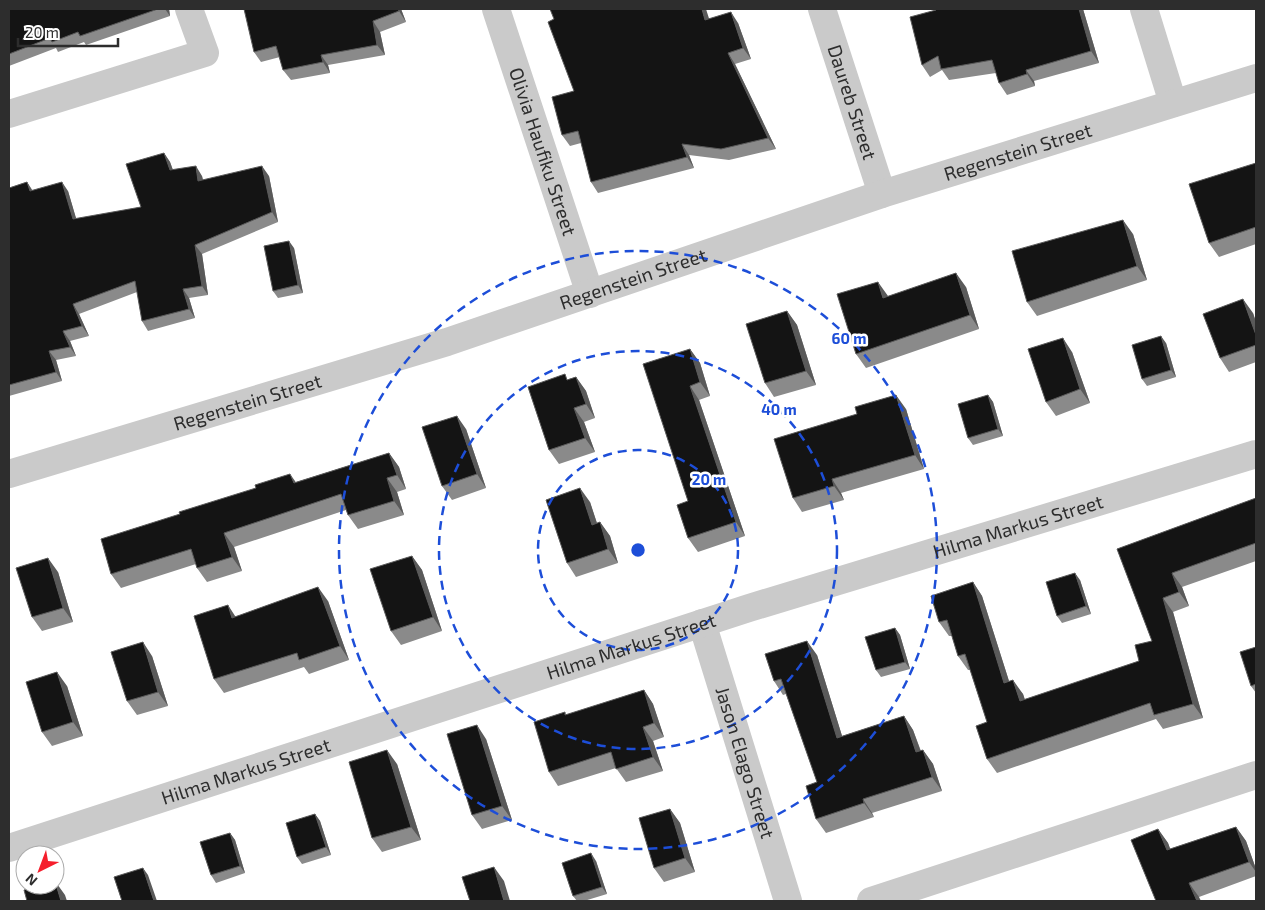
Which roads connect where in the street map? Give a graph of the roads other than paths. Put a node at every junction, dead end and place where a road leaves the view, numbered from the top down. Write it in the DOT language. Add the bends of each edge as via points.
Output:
graph roads {
  1 [pos="189,9"];
  2 [pos="496,9"];
  3 [pos="822,9"];
  4 [pos="1144,9"];
  5 [pos="1256,78"];
  6 [pos="1174,103"];
  7 [pos="9,114"];
  8 [pos="882,194"];
  9 [pos="590,294"];
  10 [pos="1256,454"];
  11 [pos="9,474"];
  12 [pos="702,623"];
  13 [pos="1256,775"];
  14 [pos="9,848"];
  15 [pos="788,901"];
  16 [pos="871,901"];
  1 -- 7 [label="street" via="205,53"];
  2 -- 9 [label="street, Olivia Haufiku Street"];
  3 -- 8 [label="street, Daureb Street"];
  4 -- 6 [label="street"];
  5 -- 6 [label="street, Regenstein Street"];
  6 -- 8 [label="street, Regenstein Street"];
  8 -- 9 [label="street, Regenstein Street"];
  9 -- 11 [label="street, Regenstein Street" via="447,342"];
  10 -- 12 [label="street, Hilma Markus Street"];
  12 -- 14 [label="street, Hilma Markus Street"];
  12 -- 15 [label="street, Jason Elago Street"];
  13 -- 16 [label="street"];
}
